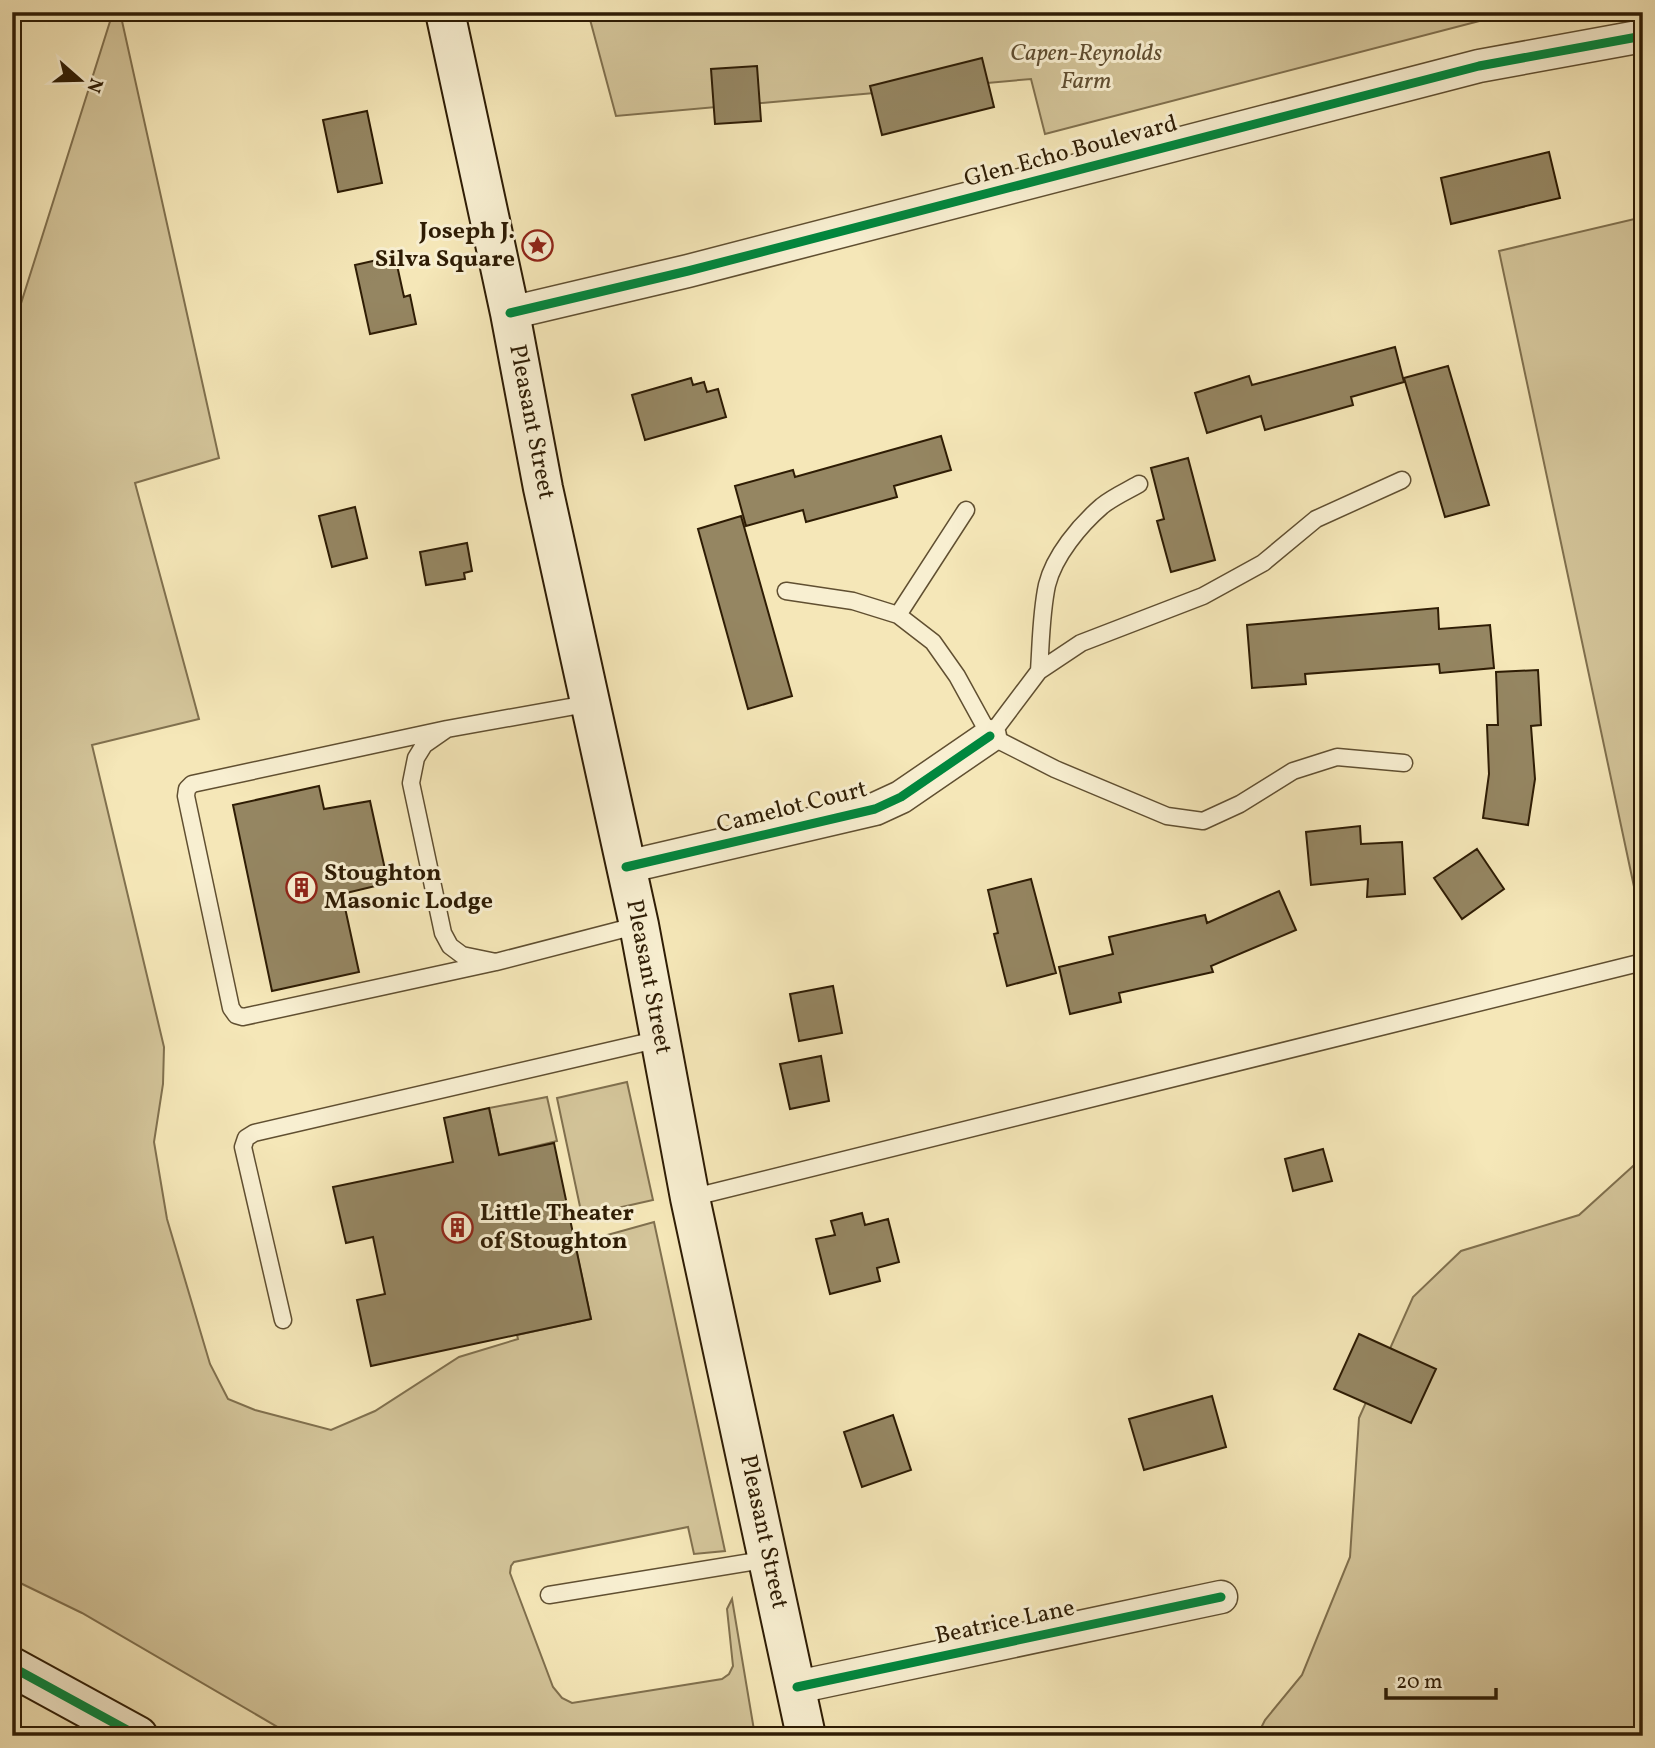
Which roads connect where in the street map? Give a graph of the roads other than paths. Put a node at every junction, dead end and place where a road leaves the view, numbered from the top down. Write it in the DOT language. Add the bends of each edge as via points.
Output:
graph roads {
  1 [pos="445,12"];
  2 [pos="1643,36"];
  3 [pos="510,313"];
  4 [pos="1402,480"];
  5 [pos="1139,484"];
  6 [pos="966,510"];
  7 [pos="786,591"];
  8 [pos="898,615"];
  9 [pos="1039,671"];
  10 [pos="592,703"];
  11 [pos="447,729"];
  12 [pos="990,736"];
  13 [pos="1404,762"];
  14 [pos="626,867"];
  15 [pos="639,925"];
  16 [pos="496,962"];
  17 [pos="1643,962"];
  18 [pos="660,1039"];
  19 [pos="690,1198"];
  20 [pos="284,1321"];
  21 [pos="769,1559"];
  22 [pos="549,1595"];
  23 [pos="1221,1597"];
  24 [pos="12,1667"];
  25 [pos="797,1687"];
  26 [pos="138,1736"];
  27 [pos="806,1736"];
  1 -- 3 [label="main road, Pleasant Street"];
  2 -- 3 [label="street, Glen Echo Boulevard" via="1479,66"];
  3 -- 10 [label="main road, Pleasant Street" via="543,488"];
  4 -- 9 [label="lane" via="1316,519 1263,564 1203,596 1081,643"];
  5 -- 9 [label="lane" via="1104,504 1061,556 1048,582"];
  6 -- 8 [label="lane"];
  7 -- 8 [label="lane" via="853,601"];
  8 -- 12 [label="lane" via="933,642"];
  9 -- 12 [label="lane"];
  10 -- 11 [label="lane"];
  10 -- 14 [label="main road, Pleasant Street"];
  11 -- 16 [label="lane" via="424,745 411,783 443,933 462,955"];
  11 -- 16 [label="lane" via="192,784 187,789 230,1008 243,1017"];
  12 -- 13 [label="lane" via="1116,796 1167,816 1203,821 1293,771 1336,757"];
  12 -- 14 [label="street, Camelot Court" via="901,797 876,808"];
  14 -- 15 [label="main road, Pleasant Street"];
  15 -- 16 [label="lane"];
  15 -- 18 [label="main road, Pleasant Street"];
  17 -- 19 [label="lane"];
  18 -- 19 [label="main road, Pleasant Street"];
  18 -- 20 [label="lane" via="246,1138 243,1147"];
  19 -- 21 [label="main road, Pleasant Street"];
  21 -- 22 [label="lane"];
  21 -- 25 [label="main road, Pleasant Street"];
  23 -- 25 [label="street, Beatrice Lane"];
  24 -- 26 [label="main road"];
  25 -- 27 [label="main road, Pleasant Street"];
}
